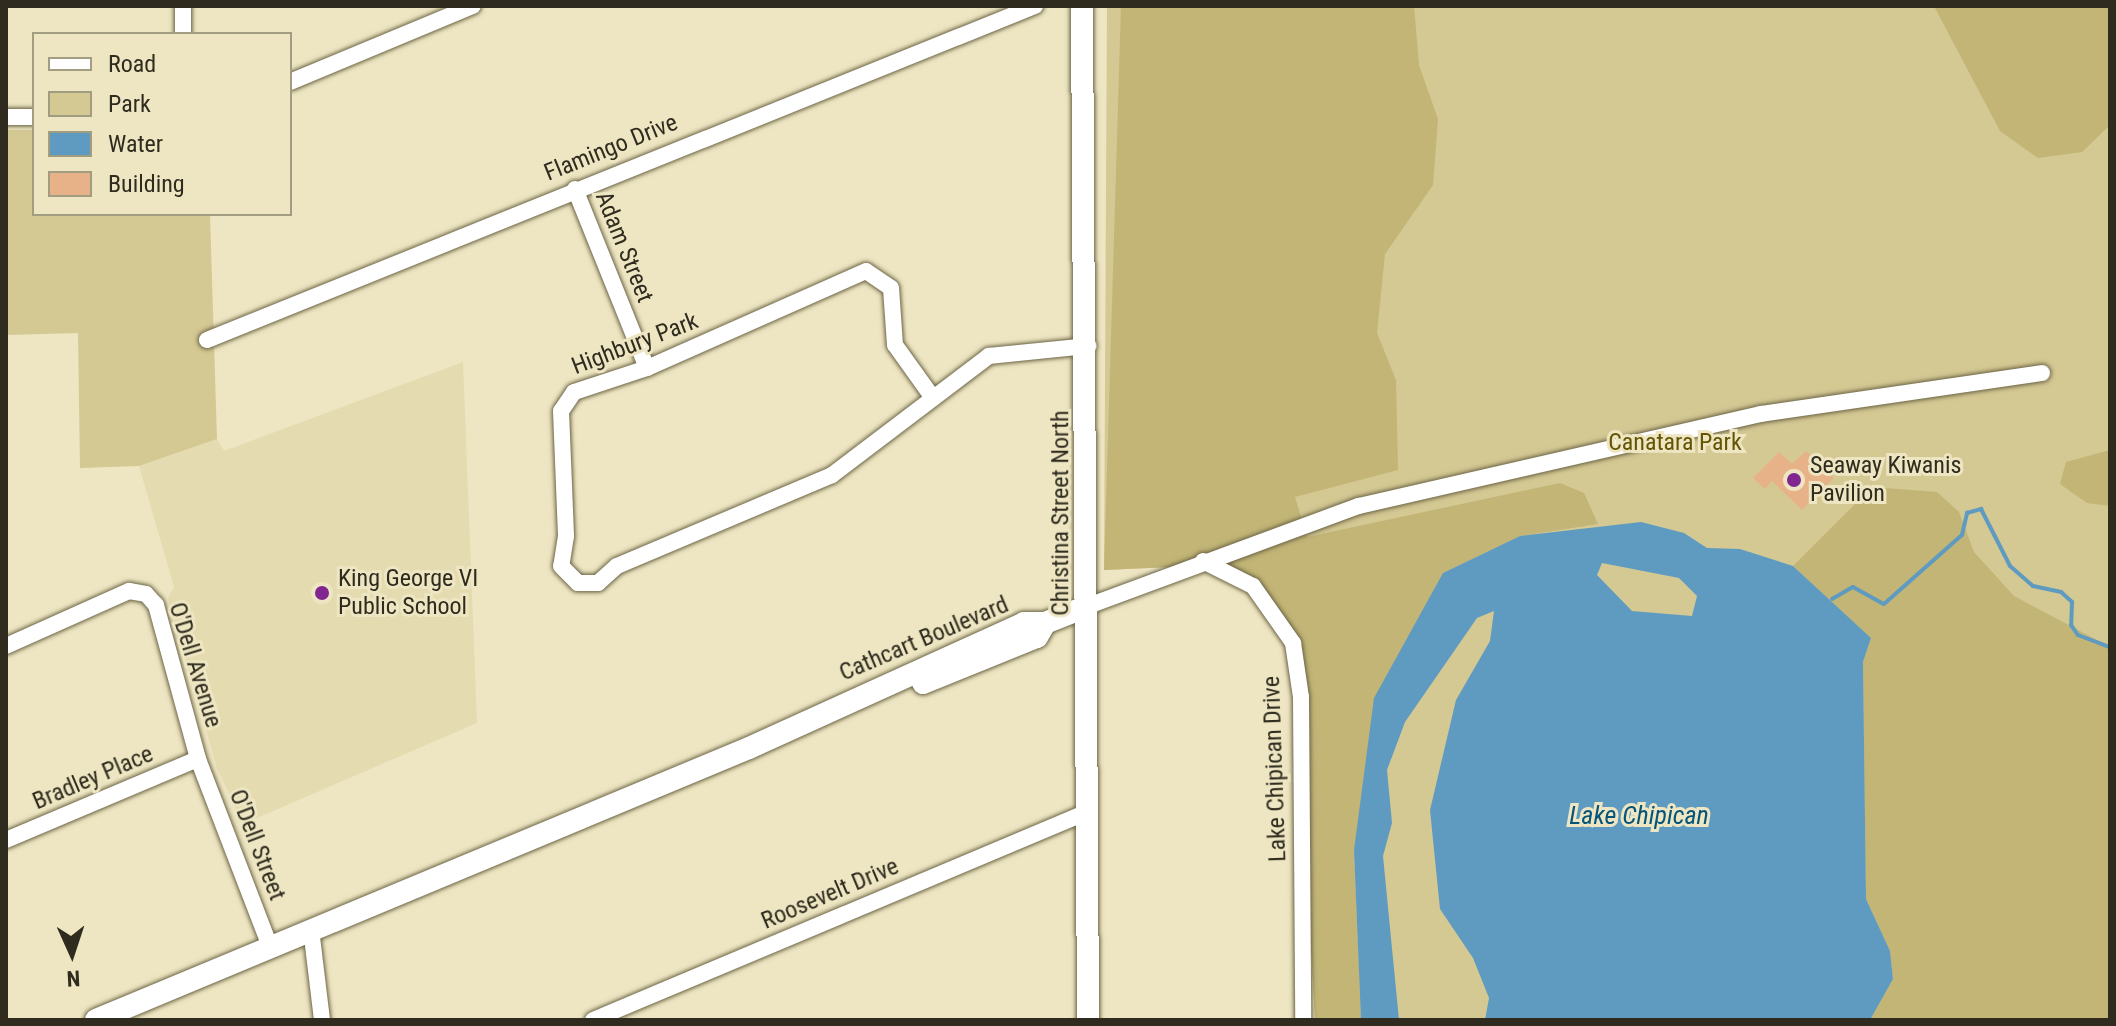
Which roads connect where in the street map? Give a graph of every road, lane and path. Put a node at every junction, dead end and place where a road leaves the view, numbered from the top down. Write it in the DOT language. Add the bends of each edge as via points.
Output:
graph roads {
  1 [pos="183,6"];
  2 [pos="473,6"];
  3 [pos="1035,6"];
  4 [pos="1082,6"];
  5 [pos="183,32"];
  6 [pos="292,81"];
  7 [pos="6,117"];
  8 [pos="32,117"];
  9 [pos="575,189"];
  10 [pos="207,340"];
  11 [pos="1088,346"];
  12 [pos="647,368"];
  13 [pos="2042,373"];
  14 [pos="933,398"];
  15 [pos="1203,561"];
  16 [pos="1088,606"];
  17 [pos="6,646"];
  18 [pos="198,759"];
  19 [pos="1085,813"];
  20 [pos="6,840"];
  21 [pos="311,929"];
  22 [pos="270,947"];
  23 [pos="1084,1018"];
  24 [pos="96,1020"];
  25 [pos="322,1020"];
  26 [pos="593,1020"];
  27 [pos="1303,1020"];
  1 -- 5 [label="street"];
  2 -- 6 [label="street"];
  3 -- 9 [label="street, Flamingo Drive"];
  4 -- 11 [label="main road, Christina Street North"];
  7 -- 8 [label="street"];
  9 -- 10 [label="street, Flamingo Drive"];
  9 -- 12 [label="street, Adam Street"];
  11 -- 14 [label="street, Highbury Park" via="989,356"];
  11 -- 16 [label="main road, Christina Street North"];
  12 -- 14 [label="street, Highbury Park" via="866,271 891,288 895,345"];
  12 -- 14 [label="street, Highbury Park" via="574,392 562,405 566,536 560,562 578,583 598,583 617,566 832,475"];
  13 -- 15 [label="street" via="1722,421 1359,506"];
  15 -- 16 [label="street"];
  15 -- 27 [label="street, Lake Chipican Drive" via="1253,586 1293,643 1301,697"];
  16 -- 19 [label="main road, Christina Street North"];
  16 -- 21 [label="main road, Cathcart Boulevard" via="1045,623 1024,623 749,748"];
  17 -- 18 [label="street, O'Dell Avenue" via="115,596 146,594 156,605"];
  18 -- 20 [label="street, Bradley Place"];
  18 -- 22 [label="street, O'Dell Street"];
  19 -- 23 [label="main road, Christina Street North"];
  19 -- 26 [label="street, Roosevelt Drive"];
  21 -- 22 [label="main road, Cathcart Boulevard"];
  21 -- 25 [label="street"];
  22 -- 24 [label="main road, Cathcart Boulevard"];
}
